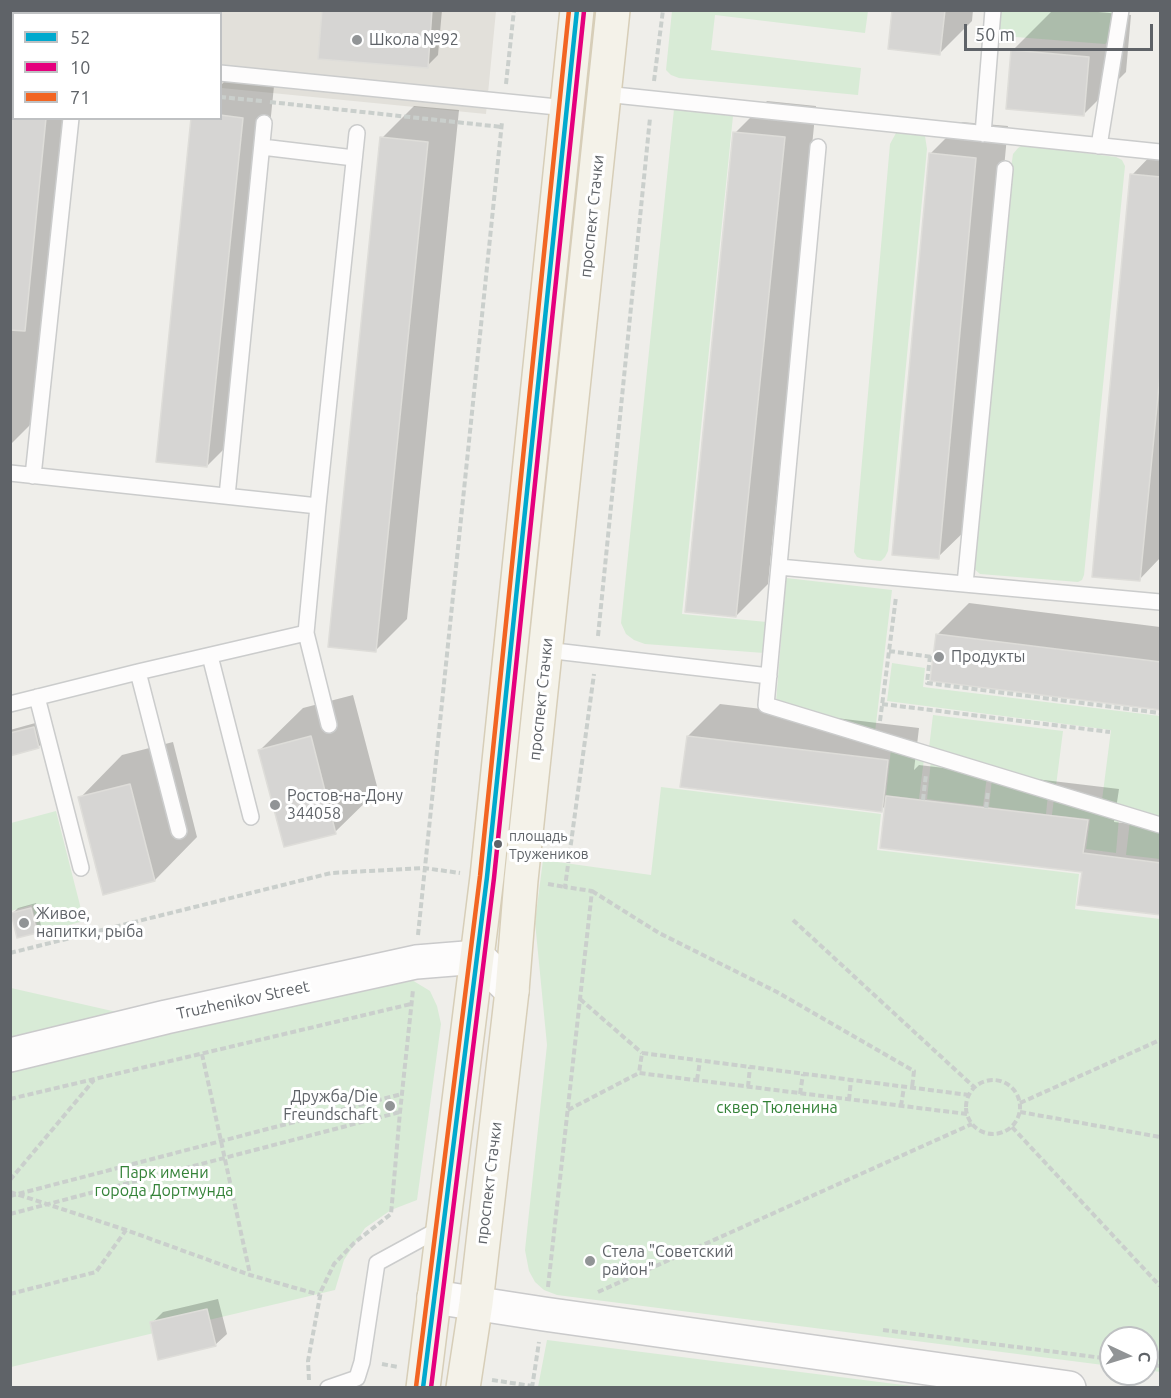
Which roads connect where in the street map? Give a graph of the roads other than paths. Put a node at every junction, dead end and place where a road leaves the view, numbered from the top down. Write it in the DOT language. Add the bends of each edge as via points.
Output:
graph roads {
  1 [pos="577,10"];
  2 [pos="613,10"];
  3 [pos="993,10"];
  4 [pos="1121,10"];
  5 [pos="222,73"];
  6 [pos="605,94"];
  7 [pos="567,108"];
  8 [pos="71,120"];
  9 [pos="264,123"];
  10 [pos="357,133"];
  11 [pos="983,134"];
  12 [pos="1099,146"];
  13 [pos="262,147"];
  14 [pos="818,147"];
  15 [pos="1161,152"];
  16 [pos="354,158"];
  17 [pos="1005,169"];
  18 [pos="10,473"];
  19 [pos="33,476"];
  20 [pos="227,496"];
  21 [pos="318,506"];
  22 [pos="779,567"];
  23 [pos="965,584"];
  24 [pos="1161,602"];
  25 [pos="306,633"];
  26 [pos="546,650"];
  27 [pos="210,656"];
  28 [pos="138,672"];
  29 [pos="769,676"];
  30 [pos="37,697"];
  31 [pos="10,704"];
  32 [pos="329,725"];
  33 [pos="251,817"];
  34 [pos="1161,825"];
  35 [pos="179,831"];
  36 [pos="81,868"];
  37 [pos="478,957"];
  38 [pos="512,991"];
  39 [pos="10,1055"];
  40 [pos="443,1227"];
  41 [pos="434,1297"];
  42 [pos="476,1303"];
  43 [pos="360,1383"];
  44 [pos="328,1388"];
  45 [pos="423,1388"];
  46 [pos="464,1388"];
  47 [pos="1069,1388"];
  1 -- 7 [label="main road"];
  2 -- 6 [label="main road, проспект Стачки"];
  3 -- 11 [label="lane"];
  4 -- 12 [label="lane"];
  5 -- 7 [label="lane"];
  6 -- 11 [label="lane"];
  6 -- 26 [label="main road, проспект Стачки"];
  7 -- 37 [label="main road"];
  8 -- 19 [label="lane"];
  9 -- 13 [label="lane"];
  10 -- 16 [label="lane"];
  11 -- 12 [label="lane"];
  12 -- 15 [label="lane"];
  13 -- 16 [label="lane"];
  13 -- 20 [label="lane"];
  14 -- 22 [label="lane"];
  16 -- 21 [label="lane"];
  17 -- 23 [label="lane"];
  18 -- 19 [label="lane"];
  19 -- 20 [label="lane"];
  20 -- 21 [label="lane"];
  21 -- 25 [label="lane"];
  22 -- 23 [label="lane"];
  22 -- 29 [label="lane"];
  23 -- 24 [label="lane"];
  25 -- 27 [label="lane"];
  25 -- 32 [label="lane"];
  26 -- 29 [label="lane"];
  26 -- 38 [label="main road, проспект Стачки"];
  27 -- 28 [label="lane"];
  27 -- 33 [label="lane"];
  28 -- 30 [label="lane"];
  28 -- 35 [label="lane"];
  29 -- 34 [label="lane" via="766,705"];
  30 -- 31 [label="lane"];
  30 -- 36 [label="lane"];
  37 -- 38 [label="main road"];
  37 -- 39 [label="main road, Truzhenikov Street" via="416,962"];
  37 -- 40 [label="main road"];
  38 -- 42 [label="main road, проспект Стачки"];
  40 -- 41 [label="main road"];
  40 -- 43 [label="lane" via="377,1263"];
  41 -- 42 [label="main road"];
  41 -- 45 [label="main road"];
  42 -- 46 [label="main road, проспект Стачки"];
  42 -- 47 [label="main road"];
  43 -- 44 [label="lane"];
}
